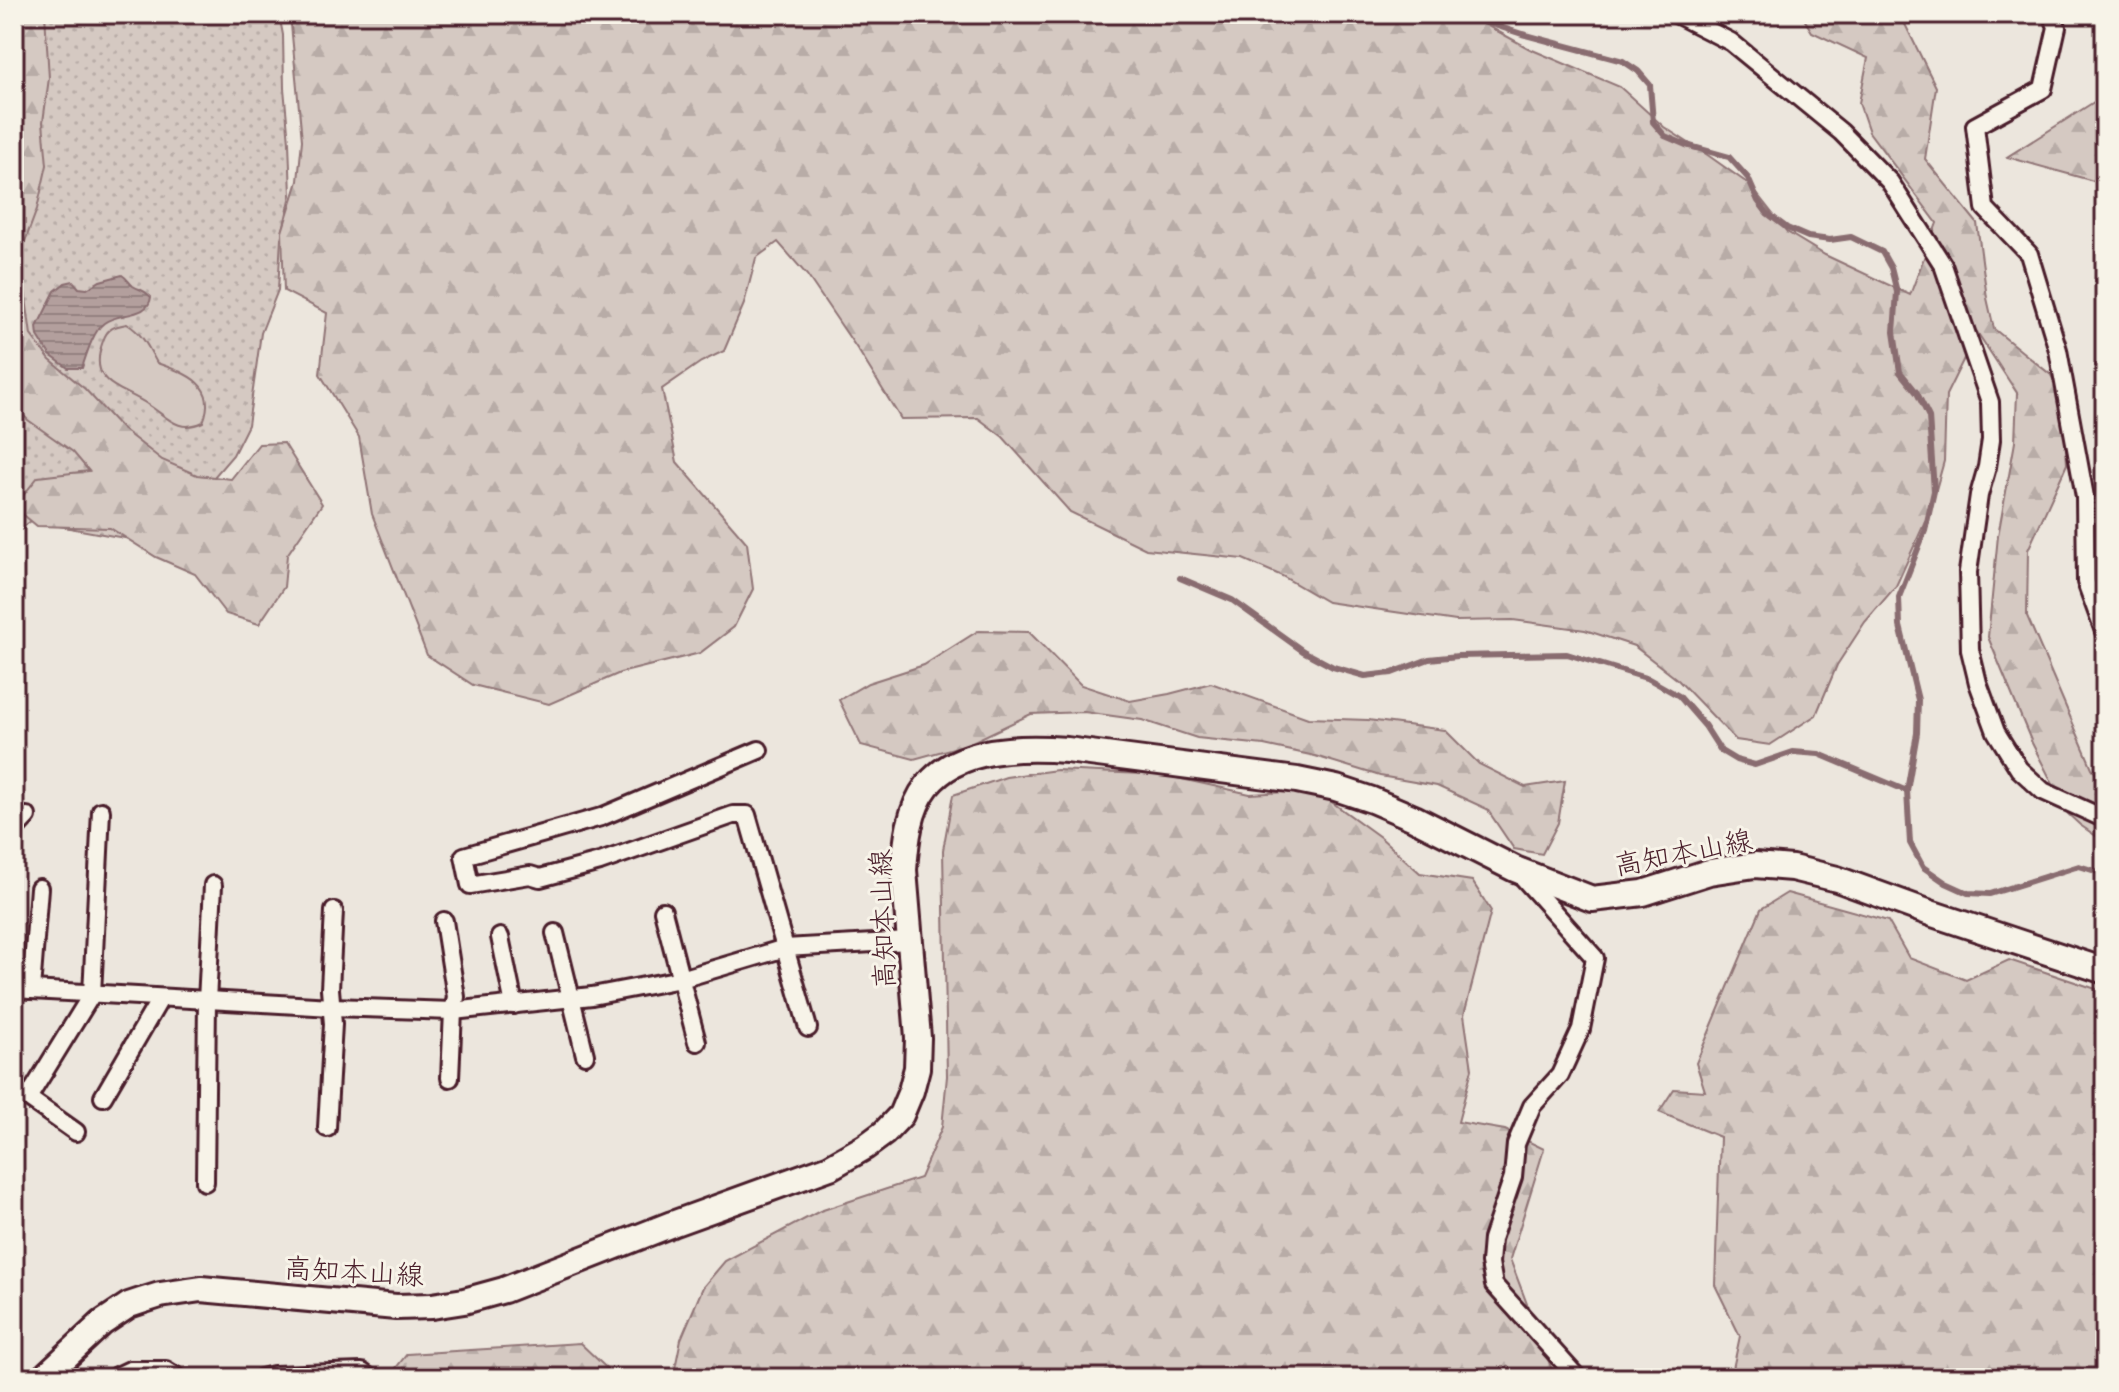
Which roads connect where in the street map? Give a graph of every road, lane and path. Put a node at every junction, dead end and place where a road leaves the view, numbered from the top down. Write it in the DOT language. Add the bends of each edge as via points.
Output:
graph roads {
  1 [pos="1676,14"];
  2 [pos="2052,14"];
  3 [pos="2105,634"];
  4 [pos="759,750"];
  5 [pos="101,811"];
  6 [pos="27,816"];
  7 [pos="2105,819"];
  8 [pos="14,830"];
  9 [pos="1515,869"];
  10 [pos="213,885"];
  11 [pos="39,888"];
  12 [pos="334,911"];
  13 [pos="663,911"];
  14 [pos="444,921"];
  15 [pos="555,933"];
  16 [pos="500,937"];
  17 [pos="909,941"];
  18 [pos="785,948"];
  19 [pos="2105,971"];
  20 [pos="681,979"];
  21 [pos="19,990"];
  22 [pos="92,994"];
  23 [pos="160,999"];
  24 [pos="573,999"];
  25 [pos="207,1001"];
  26 [pos="514,1005"];
  27 [pos="332,1007"];
  28 [pos="453,1011"];
  29 [pos="808,1028"];
  30 [pos="697,1042"];
  31 [pos="585,1055"];
  32 [pos="450,1078"];
  33 [pos="103,1097"];
  34 [pos="327,1128"];
  35 [pos="76,1132"];
  36 [pos="205,1182"];
  37 [pos="43,1378"];
  38 [pos="113,1378"];
  39 [pos="179,1378"];
  40 [pos="262,1378"];
  41 [pos="370,1378"];
  42 [pos="1578,1378"];
  1 -- 7 [label="street" via="1731,42 1841,132 1890,182 1943,265 1990,402 1991,440 1968,572 1970,650 1978,683 1996,732 2019,769 2043,791"];
  2 -- 3 [label="street" via="2057,27 2043,89 1975,126 1985,208 2029,254 2058,350 2085,497 2086,582"];
  4 -- 18 [label="street" via="601,817 464,856 470,885 540,878 733,815 747,815"];
  5 -- 22 [label="street"];
  6 -- 8 [label="street"];
  9 -- 17 [label="main road, 高知本山線" via="1414,818 1336,788 1067,750 999,750 946,769 927,787 913,812 904,870"];
  9 -- 19 [label="main road, 高知本山線" via="1592,899 1643,893 1709,872 1755,865 1792,868"];
  9 -- 42 [label="street" via="1595,958 1581,1029 1560,1075 1532,1106 1516,1144 1513,1177 1492,1239 1490,1263 1494,1285"];
  10 -- 25 [label="street"];
  11 -- 21 [label="street"];
  12 -- 27 [label="street"];
  13 -- 20 [label="street"];
  14 -- 28 [label="street" via="456,997"];
  15 -- 24 [label="street"];
  16 -- 26 [label="street"];
  17 -- 18 [label="street"];
  17 -- 37 [label="main road, 高知本山線" via="918,1038 911,1091 901,1115 884,1133 830,1167 464,1301 396,1307 201,1289 150,1298 102,1323"];
  18 -- 20 [label="street"];
  18 -- 29 [label="street"];
  20 -- 24 [label="street"];
  20 -- 30 [label="street"];
  21 -- 22 [label="street"];
  22 -- 23 [label="street"];
  22 -- 35 [label="street" via="28,1098"];
  23 -- 25 [label="street"];
  23 -- 33 [label="street"];
  24 -- 26 [label="street"];
  24 -- 31 [label="street"];
  25 -- 27 [label="street"];
  25 -- 36 [label="street"];
  26 -- 28 [label="street"];
  27 -- 28 [label="street"];
  27 -- 34 [label="street"];
  28 -- 32 [label="street"];
  38 -- 39 [label="street" via="130,1370 166,1370"];
  40 -- 41 [label="street" via="362,1372"];
}
